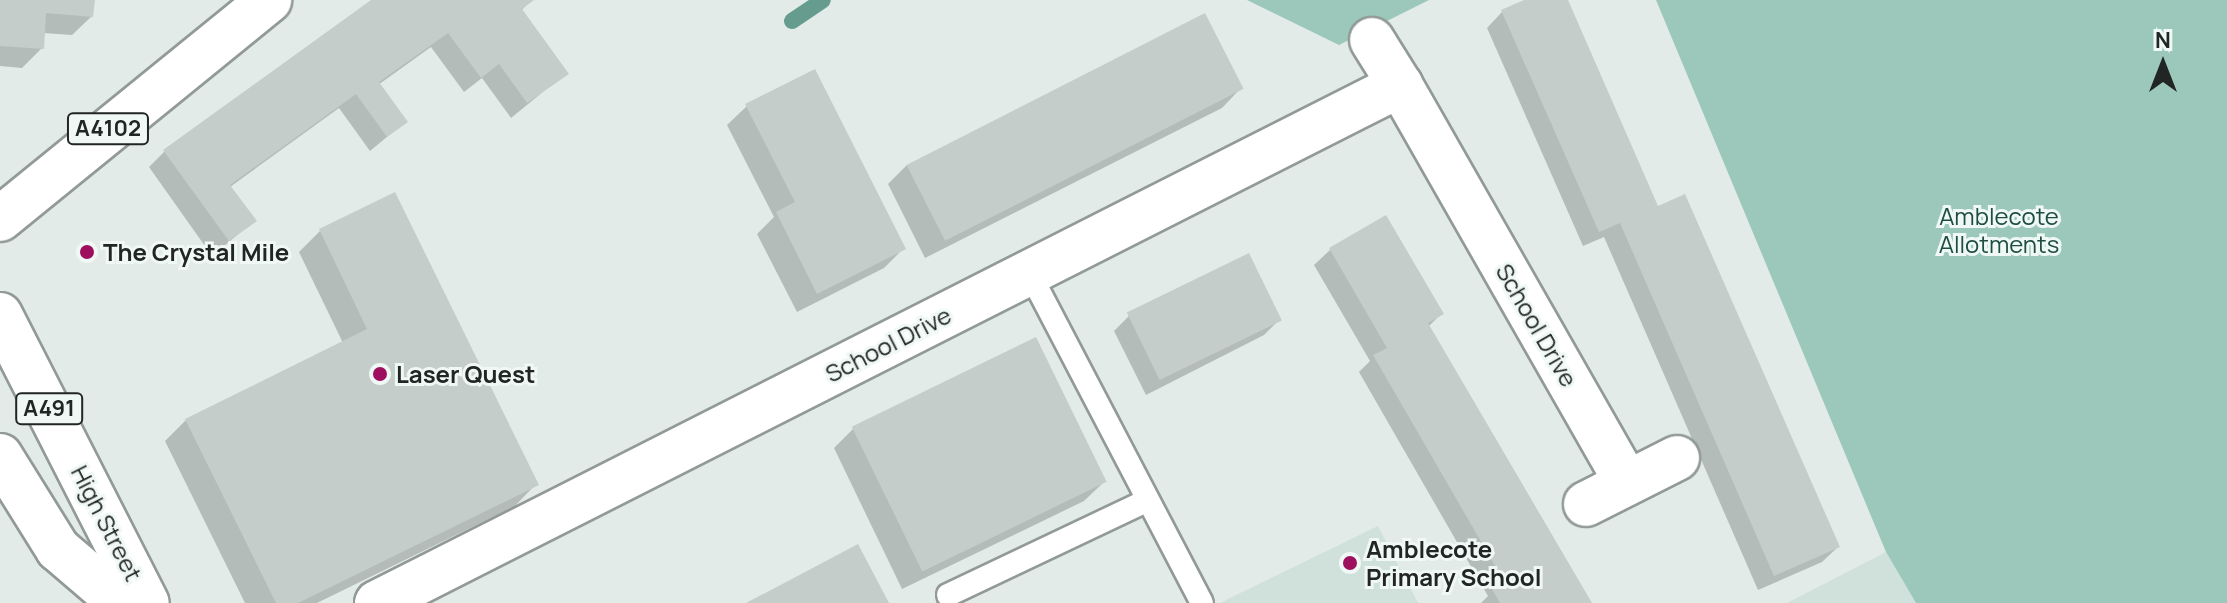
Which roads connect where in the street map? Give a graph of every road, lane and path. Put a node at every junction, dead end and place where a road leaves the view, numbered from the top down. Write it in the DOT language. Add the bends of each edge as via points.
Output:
graph roads {
  1 [pos="269,0"];
  2 [pos="1372,40"];
  3 [pos="1400,85"];
  4 [pos="0,219"];
  5 [pos="1029,272"];
  6 [pos="0,315"];
  7 [pos="0,456"];
  8 [pos="1677,458"];
  9 [pos="1626,482"];
  10 [pos="1148,500"];
  11 [pos="1586,504"];
  12 [pos="948,595"];
  13 [pos="121,603"];
  14 [pos="147,603"];
  15 [pos="377,603"];
  16 [pos="1202,603"];
  1 -- 4 [label="main road, A4102"];
  2 -- 3 [label="main road, School Drive"];
  3 -- 5 [label="main road, School Drive"];
  3 -- 9 [label="main road, School Drive"];
  5 -- 10 [label="lane"];
  5 -- 15 [label="main road, School Drive"];
  6 -- 14 [label="main road, High Street / A491"];
  7 -- 13 [label="main road, High Street / A491" via="58,549"];
  8 -- 9 [label="main road"];
  9 -- 11 [label="main road"];
  10 -- 12 [label="lane"];
  10 -- 16 [label="lane"];
}
